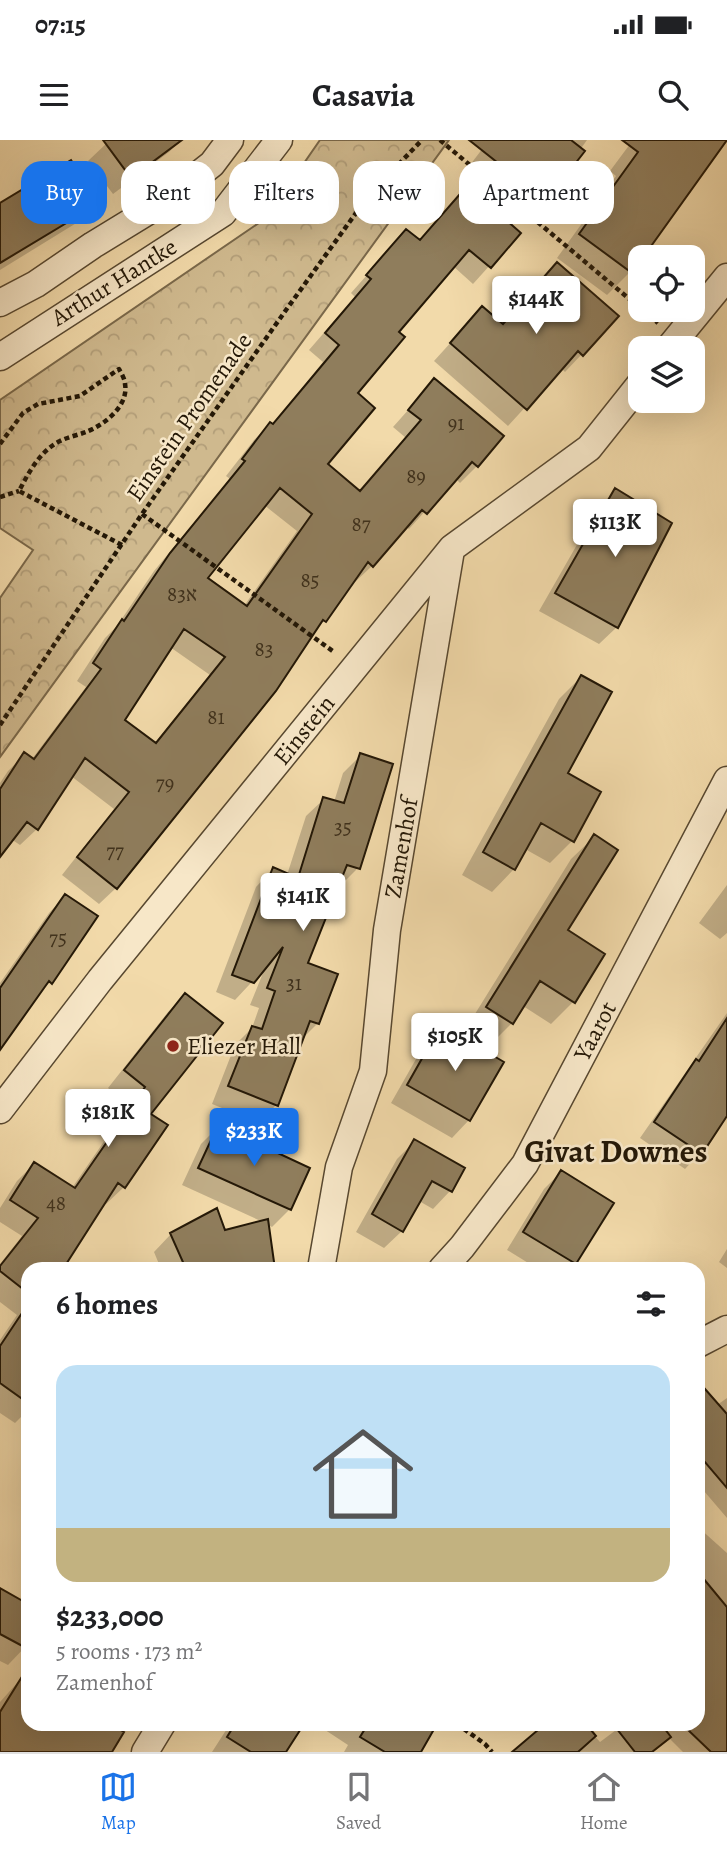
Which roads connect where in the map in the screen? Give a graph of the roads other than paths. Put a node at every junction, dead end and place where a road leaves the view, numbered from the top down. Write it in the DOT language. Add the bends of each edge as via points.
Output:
graph roads {
  1 [pos="230,140"];
  2 [pos="279,140"];
  3 [pos="727,277"];
  4 [pos="0,303"];
  5 [pos="679,336"];
  6 [pos="4,348"];
  7 [pos="628,399"];
  8 [pos="452,548"];
  9 [pos="727,780"];
  10 [pos="0,1110"];
  11 [pos="322,1262"];
  12 [pos="448,1262"];
  13 [pos="727,1329"];
  14 [pos="705,1340"];
  15 [pos="158,1731"];
  16 [pos="145,1752"];
  1 -- 4 [label="street" via="212,164 164,201"];
  2 -- 6 [label="street, Arthur Hantke" via="223,213"];
  3 -- 5 [label="street"];
  7 -- 8 [label="street, Einstein" via="589,448"];
  8 -- 10 [label="street, Einstein" via="100,980"];
  8 -- 11 [label="street, Zamenhof" via="387,930 373,1071 339,1167"];
  9 -- 12 [label="street, Yaarot" via="525,1164"];
  13 -- 14 [label="street"];
  15 -- 16 [label="street"];
}
